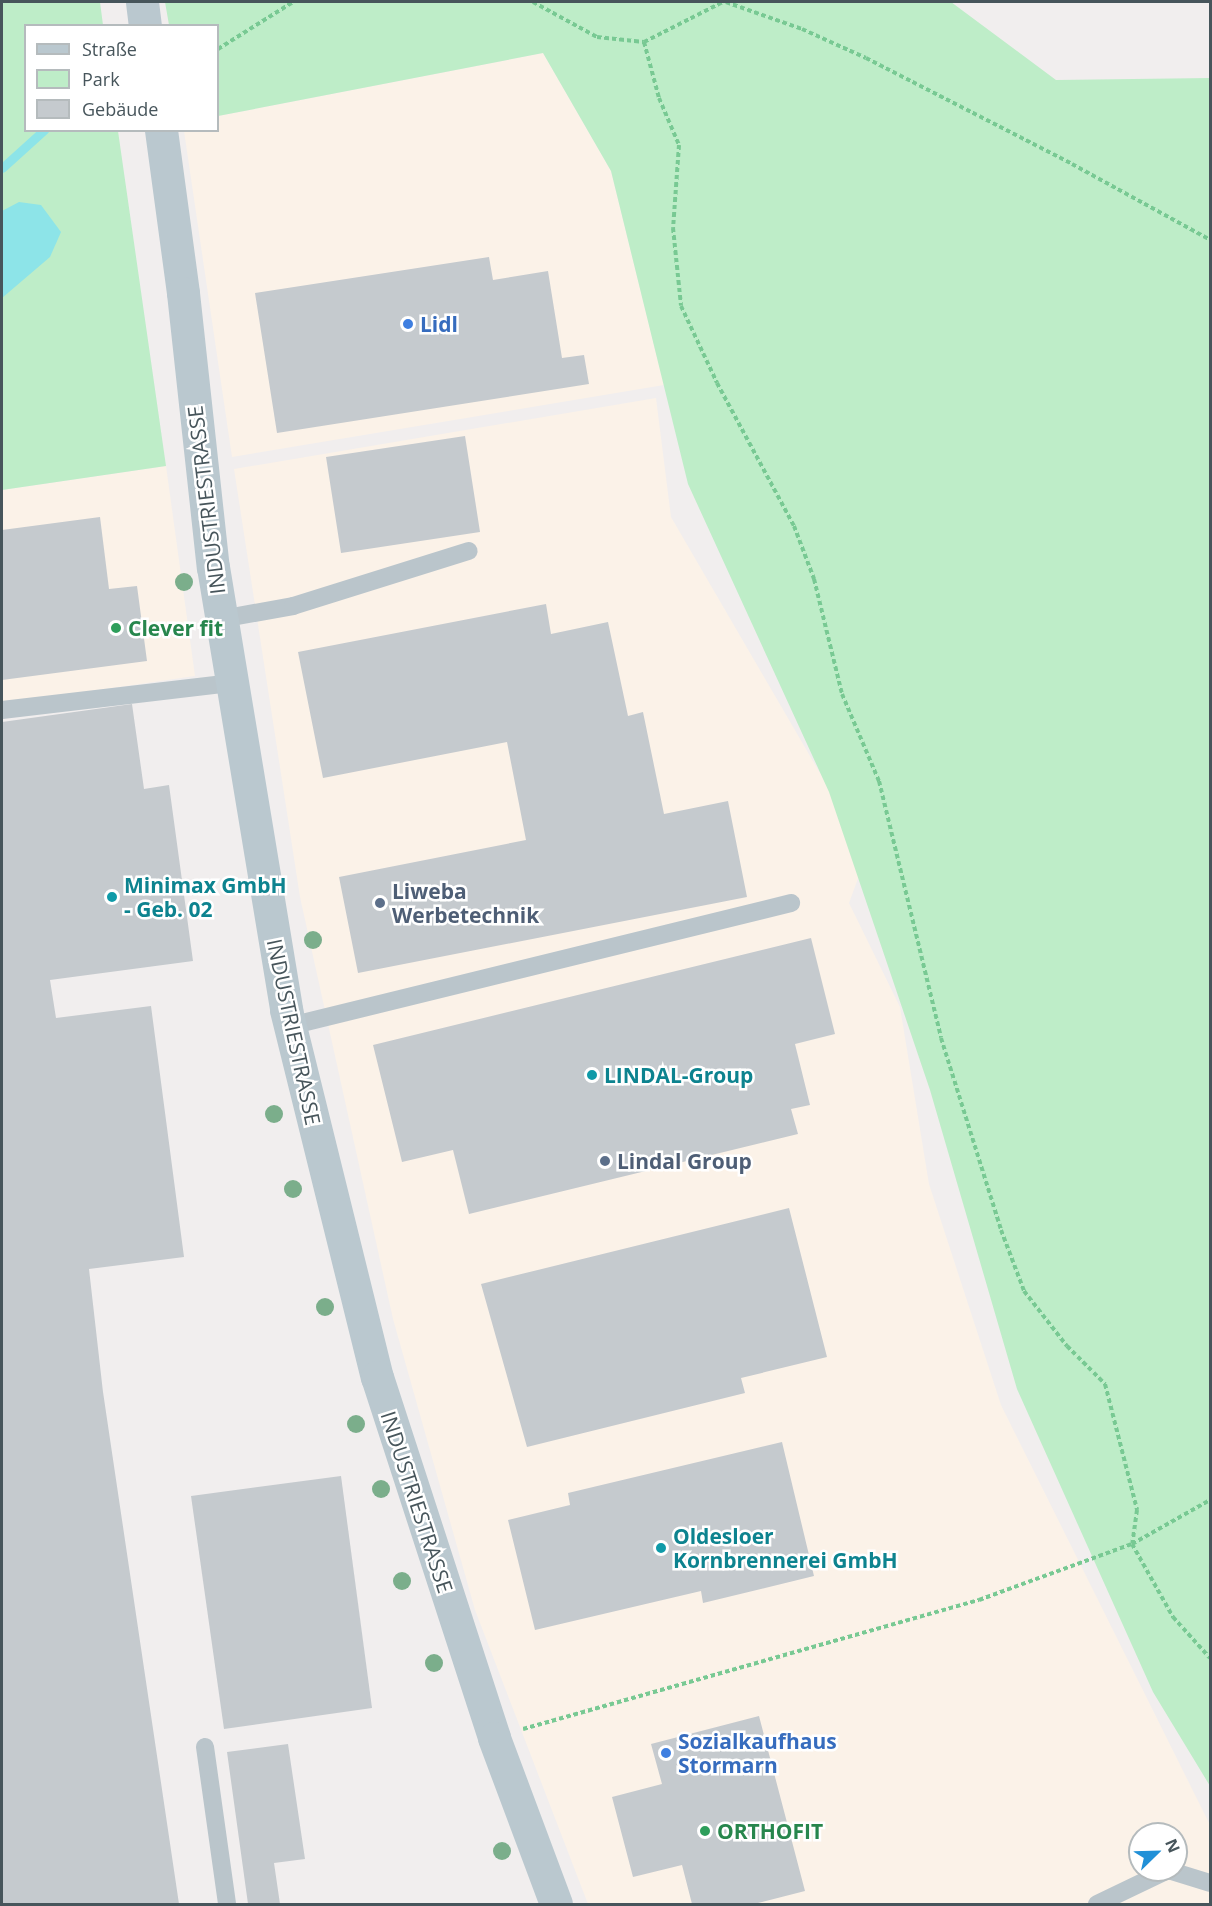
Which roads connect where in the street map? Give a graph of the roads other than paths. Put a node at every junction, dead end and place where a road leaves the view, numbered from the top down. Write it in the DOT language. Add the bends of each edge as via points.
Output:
graph roads {
  1 [pos="142,2"];
  2 [pos="145,24"];
  3 [pos="161,132"];
  4 [pos="469,550"];
  5 [pos="221,619"];
  6 [pos="232,683"];
  7 [pos="2,711"];
  8 [pos="791,903"];
  9 [pos="290,1026"];
  10 [pos="205,1747"];
  11 [pos="1210,1883"];
  12 [pos="227,1905"];
  13 [pos="556,1905"];
  14 [pos="1097,1905"];
  1 -- 2 [label="main road"];
  3 -- 5 [label="main road, INDUSTRIESTRASSE"];
  4 -- 5 [label="lane" via="293,606"];
  5 -- 6 [label="main road, INDUSTRIESTRASSE"];
  6 -- 7 [label="lane"];
  6 -- 9 [label="main road, INDUSTRIESTRASSE"];
  8 -- 9 [label="lane"];
  9 -- 13 [label="main road, INDUSTRIESTRASSE" via="377,1377 494,1738"];
  10 -- 12 [label="lane"];
  11 -- 14 [label="lane" via="1168,1870"];
}
